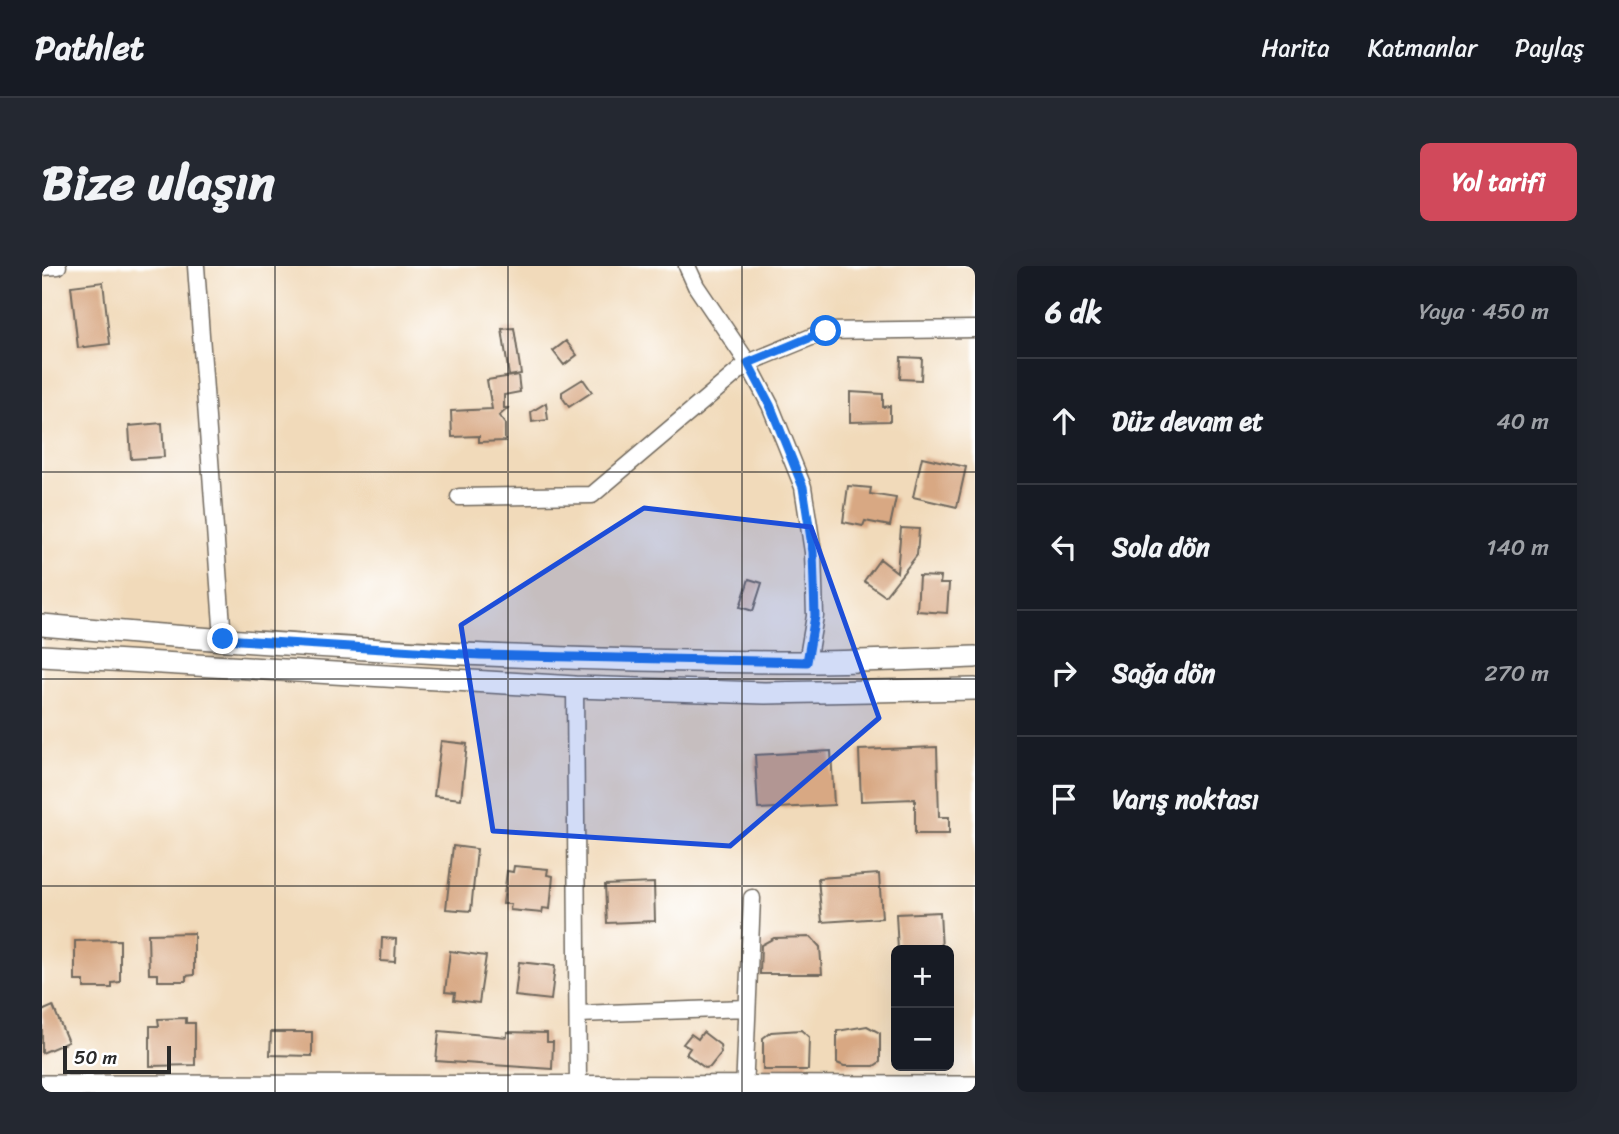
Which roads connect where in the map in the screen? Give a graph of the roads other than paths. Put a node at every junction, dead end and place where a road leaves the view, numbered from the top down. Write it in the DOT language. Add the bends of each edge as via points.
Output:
graph roads {
  1 [pos="58,266"];
  2 [pos="196,266"];
  3 [pos="687,266"];
  4 [pos="42,267"];
  5 [pos="975,329"];
  6 [pos="748,363"];
  7 [pos="458,497"];
  8 [pos="42,625"];
  9 [pos="223,639"];
  10 [pos="42,656"];
  11 [pos="975,657"];
  12 [pos="807,662"];
  13 [pos="575,687"];
  14 [pos="975,689"];
  15 [pos="752,898"];
  16 [pos="747,1008"];
  17 [pos="578,1014"];
  18 [pos="578,1085"];
  19 [pos="42,1086"];
  20 [pos="975,1087"];
  21 [pos="432,1088"];
  22 [pos="744,1089"];
  1 -- 4 [label="street"];
  2 -- 9 [label="street"];
  3 -- 6 [label="street"];
  5 -- 6 [label="street" via="826,331"];
  6 -- 7 [label="street" via="592,495"];
  6 -- 12 [label="street" via="803,487 813,552 815,616"];
  8 -- 9 [label="main road"];
  9 -- 12 [label="main road" via="480,655"];
  10 -- 13 [label="main road"];
  11 -- 12 [label="main road"];
  13 -- 14 [label="main road" via="765,693"];
  13 -- 17 [label="street"];
  15 -- 16 [label="street"];
  16 -- 17 [label="street"];
  16 -- 22 [label="street"];
  17 -- 18 [label="street"];
  18 -- 21 [label="main road"];
  18 -- 22 [label="main road"];
  19 -- 21 [label="main road"];
  20 -- 22 [label="main road"];
}
